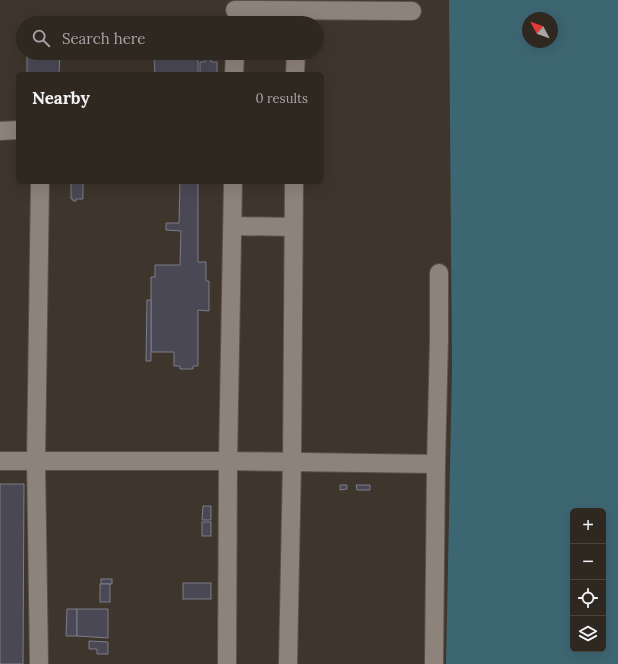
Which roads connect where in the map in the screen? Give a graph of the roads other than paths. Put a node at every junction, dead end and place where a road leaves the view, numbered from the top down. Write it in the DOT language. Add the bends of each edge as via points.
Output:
graph roads {
  1 [pos="235,11"];
  2 [pos="296,11"];
  3 [pos="412,11"];
  4 [pos="234,60"];
  5 [pos="296,60"];
  6 [pos="234,72"];
  7 [pos="296,72"];
  8 [pos="16,130"];
  9 [pos="0,131"];
  10 [pos="40,184"];
  11 [pos="233,184"];
  12 [pos="294,184"];
  13 [pos="233,226"];
  14 [pos="293,227"];
  15 [pos="439,273"];
  16 [pos="0,461"];
  17 [pos="36,461"];
  18 [pos="228,461"];
  19 [pos="292,462"];
  20 [pos="436,464"];
  21 [pos="39,664"];
  22 [pos="227,664"];
  23 [pos="288,664"];
  24 [pos="434,664"];
  1 -- 2 [label="street"];
  2 -- 3 [label="street"];
  4 -- 6 [label="street"];
  5 -- 7 [label="street"];
  8 -- 9 [label="street"];
  10 -- 17 [label="street"];
  11 -- 13 [label="street"];
  12 -- 14 [label="street"];
  13 -- 14 [label="street"];
  13 -- 18 [label="street"];
  14 -- 19 [label="street"];
  15 -- 20 [label="street"];
  16 -- 17 [label="street"];
  17 -- 18 [label="street"];
  17 -- 21 [label="street"];
  18 -- 19 [label="street"];
  18 -- 22 [label="street"];
  19 -- 20 [label="street"];
  19 -- 23 [label="street"];
  20 -- 24 [label="street"];
}
